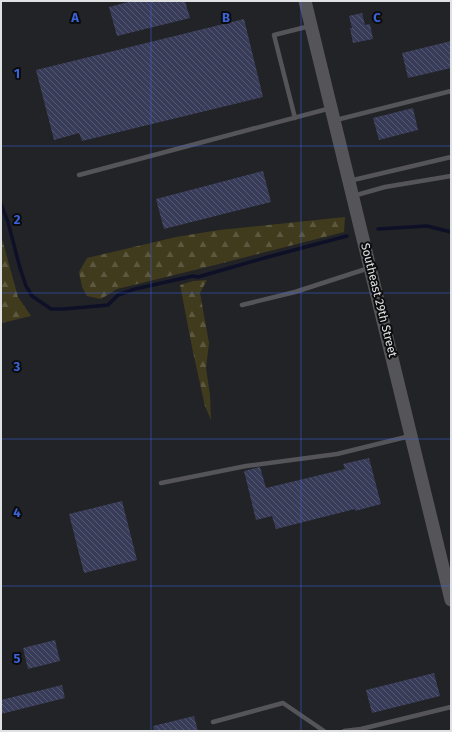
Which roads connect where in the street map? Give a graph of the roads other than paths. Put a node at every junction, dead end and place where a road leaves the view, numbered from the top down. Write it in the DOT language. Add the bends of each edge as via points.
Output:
graph roads {
  1 [pos="305,1"];
  2 [pos="311,26"];
  3 [pos="451,91"];
  4 [pos="333,114"];
  5 [pos="294,118"];
  6 [pos="451,157"];
  7 [pos="79,175"];
  8 [pos="451,176"];
  9 [pos="350,181"];
  10 [pos="353,196"];
  11 [pos="371,268"];
  12 [pos="242,305"];
  13 [pos="411,435"];
  14 [pos="161,483"];
  15 [pos="451,600"];
  16 [pos="451,707"];
  17 [pos="214,722"];
  18 [pos="324,731"];
  19 [pos="344,731"];
  1 -- 2 [label="main road, Southeast 29th Street"];
  2 -- 4 [label="main road, Southeast 29th Street"];
  2 -- 5 [label="lane" via="274,35"];
  3 -- 4 [label="lane"];
  4 -- 5 [label="lane"];
  4 -- 9 [label="main road, Southeast 29th Street"];
  5 -- 7 [label="lane"];
  6 -- 9 [label="lane"];
  8 -- 10 [label="lane" via="385,187"];
  9 -- 10 [label="main road, Southeast 29th Street"];
  10 -- 11 [label="main road, Southeast 29th Street"];
  11 -- 12 [label="lane" via="295,292"];
  11 -- 13 [label="main road, Southeast 29th Street"];
  13 -- 14 [label="lane" via="337,454 246,466"];
  13 -- 15 [label="main road, Southeast 29th Street"];
  16 -- 19 [label="lane"];
  17 -- 18 [label="lane" via="283,703"];
}
